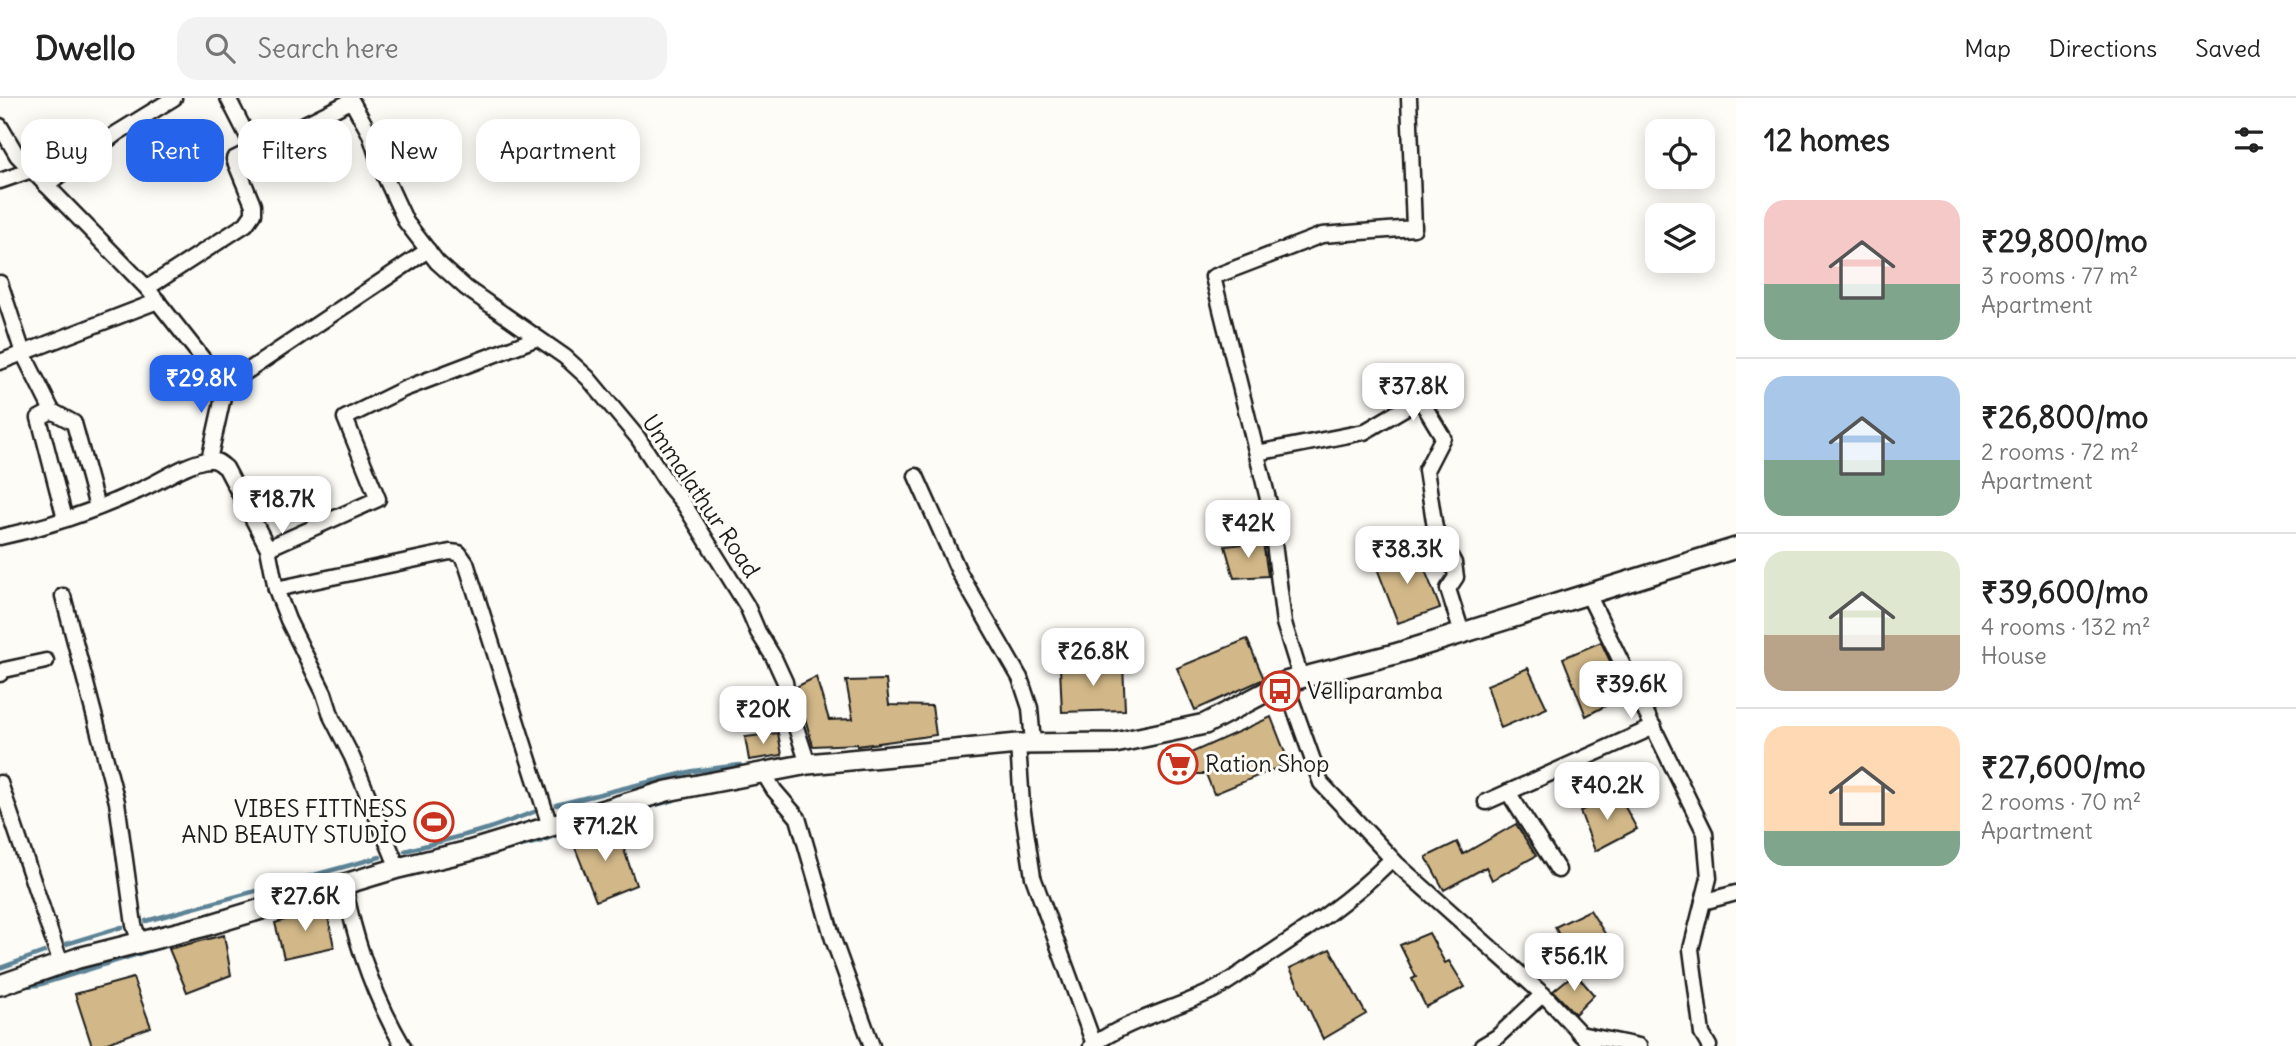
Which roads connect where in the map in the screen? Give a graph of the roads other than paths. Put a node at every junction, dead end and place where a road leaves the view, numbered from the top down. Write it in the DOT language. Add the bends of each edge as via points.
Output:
graph roads {
  1 [pos="174,98"];
  2 [pos="229,98"];
  3 [pos="1409,98"];
  4 [pos="350,99"];
  5 [pos="239,119"];
  6 [pos="312,119"];
  7 [pos="0,126"];
  8 [pos="21,158"];
  9 [pos="21,174"];
  10 [pos="0,181"];
  11 [pos="43,182"];
  12 [pos="244,182"];
  13 [pos="46,185"];
  14 [pos="428,250"];
  15 [pos="0,283"];
  16 [pos="147,288"];
  17 [pos="158,301"];
  18 [pos="535,339"];
  19 [pos="23,353"];
  20 [pos="0,362"];
  21 [pos="227,379"];
  22 [pos="52,411"];
  23 [pos="1257,453"];
  24 [pos="208,460"];
  25 [pos="916,477"];
  26 [pos="97,508"];
  27 [pos="65,519"];
  28 [pos="0,537"];
  29 [pos="268,548"];
  30 [pos="1736,548"];
  31 [pos="276,589"];
  32 [pos="1588,594"];
  33 [pos="63,596"];
  34 [pos="1462,633"];
  35 [pos="46,661"];
  36 [pos="0,674"];
  37 [pos="1293,680"];
  38 [pos="1654,727"];
  39 [pos="1026,744"];
  40 [pos="808,764"];
  41 [pos="763,772"];
  42 [pos="0,783"];
  43 [pos="1508,792"];
  44 [pos="1486,802"];
  45 [pos="551,826"];
  46 [pos="1392,859"];
  47 [pos="398,868"];
  48 [pos="1558,870"];
  49 [pos="344,884"];
  50 [pos="1736,893"];
  51 [pos="1703,902"];
  52 [pos="140,943"];
  53 [pos="61,964"];
  54 [pos="0,985"];
  55 [pos="1543,994"];
  56 [pos="1580,1034"];
  57 [pos="1093,1045"];
  58 [pos="403,1046"];
  59 [pos="872,1046"];
  60 [pos="1482,1046"];
  61 [pos="1592,1046"];
  62 [pos="1639,1046"];
  63 [pos="1709,1046"];
  1 -- 13 [label="street"];
  2 -- 5 [label="street"];
  3 -- 23 [label="street" via="1414,228 1322,235 1213,277"];
  4 -- 6 [label="street"];
  4 -- 14 [label="street, Ummalathur Road" via="370,134 406,222"];
  7 -- 8 [label="street"];
  9 -- 10 [label="street"];
  11 -- 13 [label="street"];
  12 -- 16 [label="street" via="253,205 246,224"];
  13 -- 16 [label="street"];
  14 -- 18 [label="street, Ummalathur Road" via="466,288"];
  14 -- 21 [label="street" via="237,378"];
  15 -- 19 [label="street"];
  16 -- 17 [label="street"];
  17 -- 19 [label="street"];
  17 -- 21 [label="street" via="214,373"];
  18 -- 29 [label="street" via="345,418 378,499"];
  18 -- 40 [label="street, Ummalathur Road" via="588,378 638,438 705,536 780,670"];
  19 -- 20 [label="street"];
  19 -- 22 [label="street"];
  21 -- 24 [label="street"];
  22 -- 26 [label="street" via="74,423"];
  22 -- 27 [label="street" via="39,418"];
  23 -- 34 [label="street" via="1364,432 1420,399 1443,437 1426,470 1435,528 1454,563 1456,577 1448,589"];
  23 -- 37 [label="street" via="1269,503"];
  24 -- 26 [label="street"];
  24 -- 29 [label="street" via="226,468"];
  25 -- 39 [label="street" via="960,574 1020,678 1030,708"];
  26 -- 27 [label="street"];
  27 -- 28 [label="street"];
  29 -- 31 [label="street"];
  30 -- 32 [label="main road"];
  31 -- 45 [label="street" via="459,553"];
  31 -- 47 [label="street"];
  32 -- 34 [label="main road"];
  32 -- 38 [label="street"];
  33 -- 52 [label="street" via="117,802"];
  34 -- 37 [label="main road"];
  35 -- 36 [label="street"];
  37 -- 39 [label="main road" via="1205,724 1115,743"];
  37 -- 46 [label="street" via="1321,783"];
  38 -- 43 [label="street"];
  38 -- 51 [label="street" via="1705,833 1709,878"];
  39 -- 40 [label="main road"];
  39 -- 57 [label="street" via="1022,805 1033,877"];
  40 -- 41 [label="main road"];
  41 -- 45 [label="main road" via="667,791"];
  41 -- 59 [label="street" via="798,818 832,939"];
  42 -- 53 [label="street"];
  43 -- 44 [label="street"];
  43 -- 48 [label="street"];
  45 -- 47 [label="main road"];
  46 -- 55 [label="street"];
  46 -- 57 [label="street" via="1325,917 1235,978"];
  47 -- 49 [label="main road"];
  49 -- 52 [label="main road"];
  49 -- 58 [label="street" via="351,925 368,975"];
  50 -- 51 [label="street"];
  51 -- 63 [label="street" via="1691,949 1702,1034"];
  52 -- 53 [label="main road"];
  53 -- 54 [label="main road"];
  55 -- 56 [label="street"];
  55 -- 60 [label="street"];
  56 -- 61 [label="street"];
  56 -- 62 [label="street"];
}
